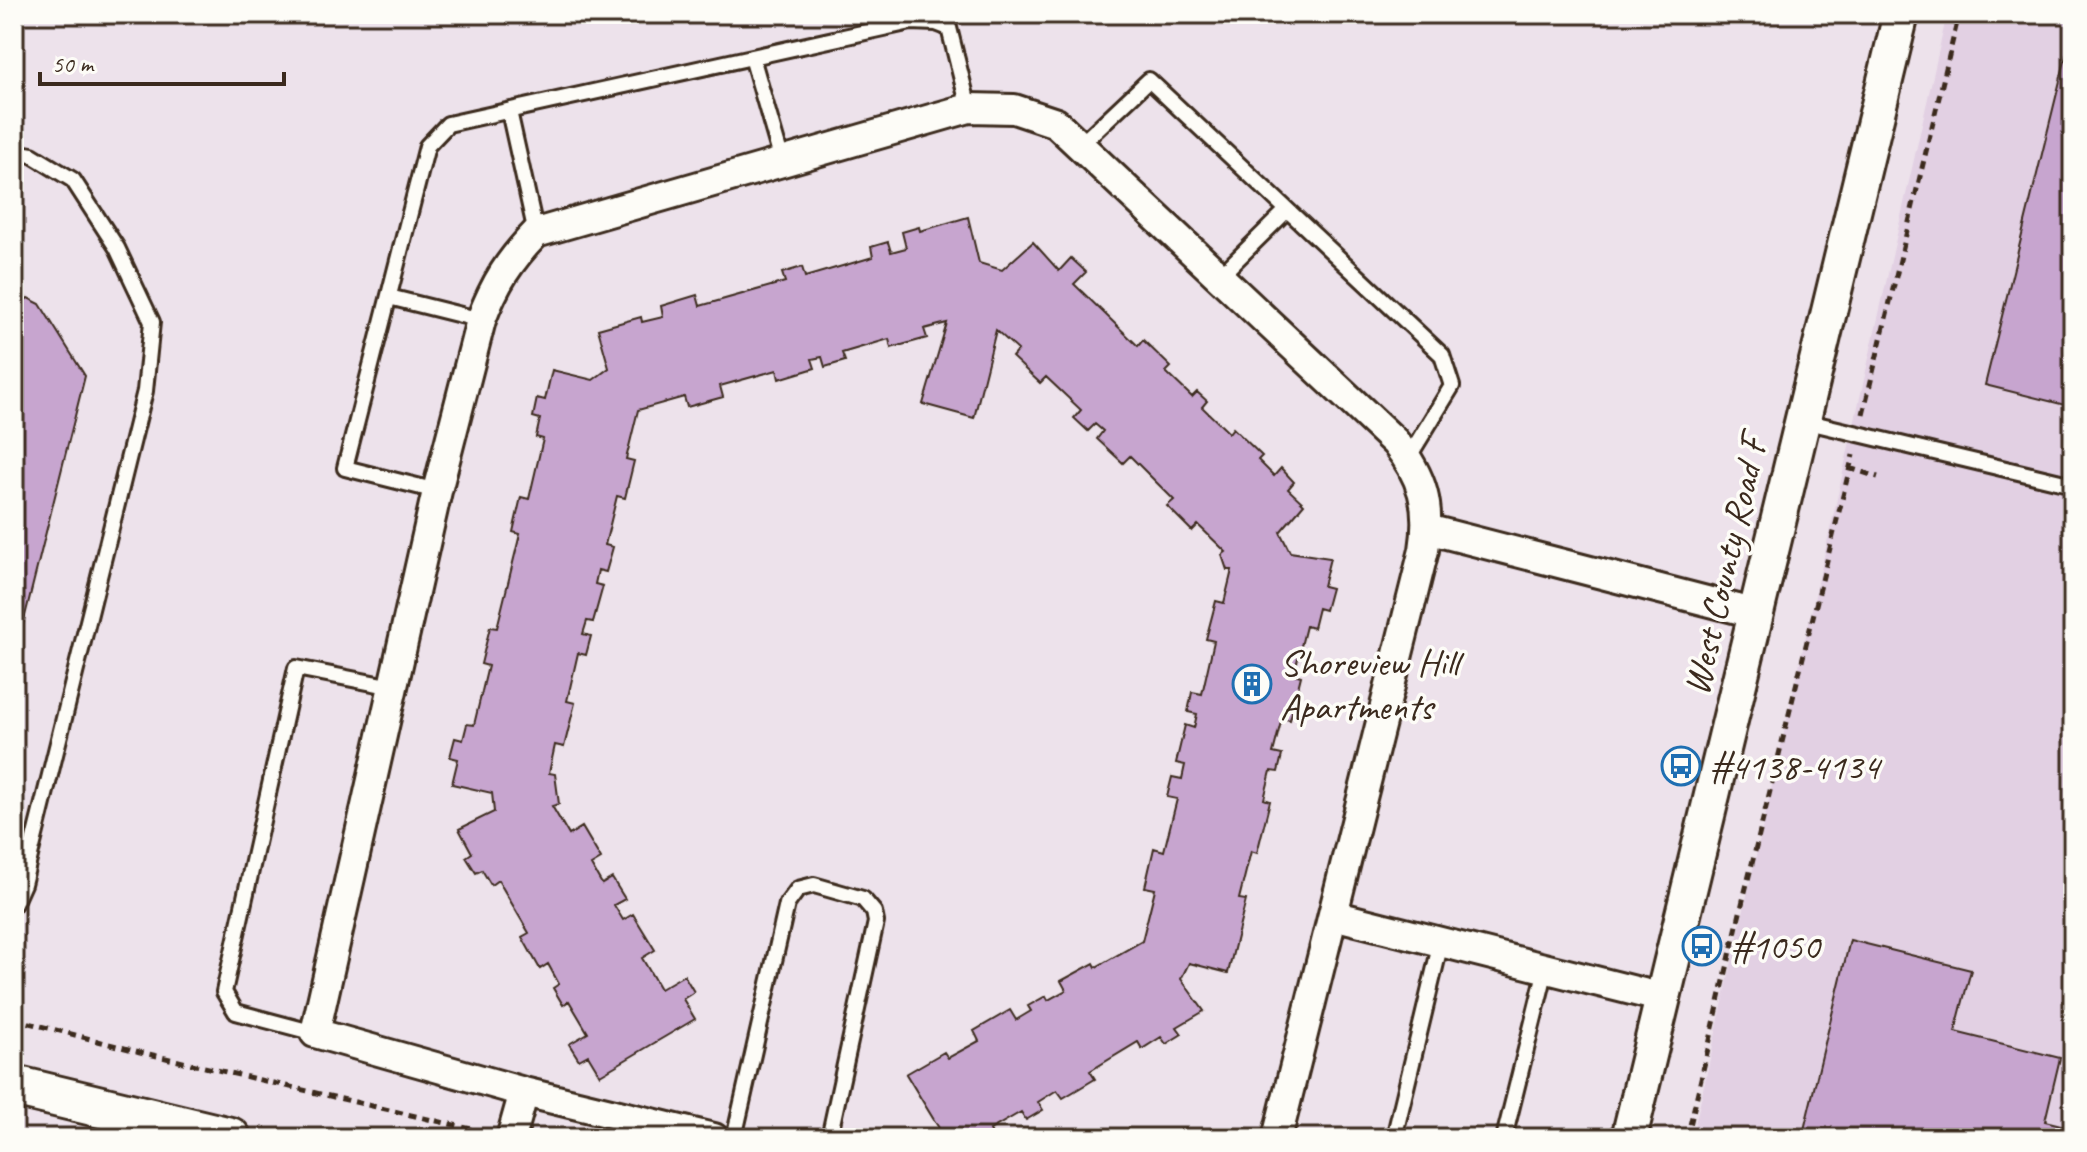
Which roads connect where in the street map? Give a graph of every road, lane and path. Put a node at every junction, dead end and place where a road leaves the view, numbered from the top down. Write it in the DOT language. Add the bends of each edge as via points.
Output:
graph roads {
  1 [pos="1901,14"];
  2 [pos="1959,14"];
  3 [pos="752,57"];
  4 [pos="969,108"];
  5 [pos="509,111"];
  6 [pos="1081,144"];
  7 [pos="14,152"];
  8 [pos="782,161"];
  9 [pos="1287,210"];
  10 [pos="536,233"];
  11 [pos="1220,276"];
  12 [pos="389,297"];
  13 [pos="481,320"];
  14 [pos="1803,421"];
  15 [pos="1858,435"];
  16 [pos="1408,458"];
  17 [pos="1849,468"];
  18 [pos="1878,477"];
  19 [pos="2073,485"];
  20 [pos="437,491"];
  21 [pos="1427,529"];
  22 [pos="1757,614"];
  23 [pos="393,687"];
  24 [pos="14,904"];
  25 [pos="1333,915"];
  26 [pos="1441,942"];
  27 [pos="1546,969"];
  28 [pos="1663,998"];
  29 [pos="14,1019"];
  30 [pos="315,1033"];
  31 [pos="14,1086"];
  32 [pos="524,1092"];
  33 [pos="502,1136"];
  34 [pos="230,1138"];
  35 [pos="714,1138"];
  36 [pos="734,1138"];
  37 [pos="829,1138"];
  38 [pos="1277,1138"];
  39 [pos="1394,1138"];
  40 [pos="1504,1138"];
  41 [pos="1629,1138"];
  42 [pos="1687,1138"];
  1 -- 14 [label="street, West County Road F"];
  2 -- 15 [label="path"];
  3 -- 4 [label="lane" via="911,22 936,23 949,28"];
  3 -- 5 [label="lane"];
  3 -- 8 [label="lane"];
  4 -- 6 [label="street" via="1014,109 1056,123"];
  4 -- 8 [label="street"];
  5 -- 10 [label="lane"];
  5 -- 12 [label="lane" via="448,124 427,146"];
  6 -- 9 [label="lane" via="1149,80"];
  6 -- 11 [label="street"];
  7 -- 24 [label="lane" via="32,155 73,180 117,248 152,322 145,391"];
  8 -- 10 [label="street"];
  9 -- 11 [label="lane"];
  9 -- 16 [label="lane" via="1442,355 1452,386"];
  10 -- 13 [label="street" via="511,259"];
  11 -- 16 [label="street"];
  12 -- 13 [label="lane"];
  12 -- 20 [label="lane" via="345,468"];
  13 -- 20 [label="street"];
  14 -- 15 [label="lane"];
  14 -- 22 [label="street, West County Road F"];
  15 -- 17 [label="path"];
  15 -- 19 [label="lane"];
  16 -- 21 [label="street" via="1427,506"];
  17 -- 18 [label="path"];
  17 -- 42 [label="path"];
  20 -- 23 [label="street"];
  21 -- 22 [label="street"];
  21 -- 25 [label="street"];
  22 -- 28 [label="street, West County Road F"];
  23 -- 30 [label="street"];
  23 -- 30 [label="lane" via="296,668 224,992 236,1012"];
  25 -- 26 [label="street"];
  25 -- 38 [label="street"];
  26 -- 27 [label="street"];
  26 -- 39 [label="lane"];
  27 -- 28 [label="street"];
  27 -- 40 [label="lane"];
  28 -- 41 [label="street, West County Road F"];
  29 -- 33 [label="path"];
  30 -- 32 [label="street"];
  31 -- 34 [label="main road"];
  32 -- 33 [label="street"];
  32 -- 35 [label="street"];
  36 -- 37 [label="lane" via="787,904 798,889 814,885 863,899 876,922"];
}
